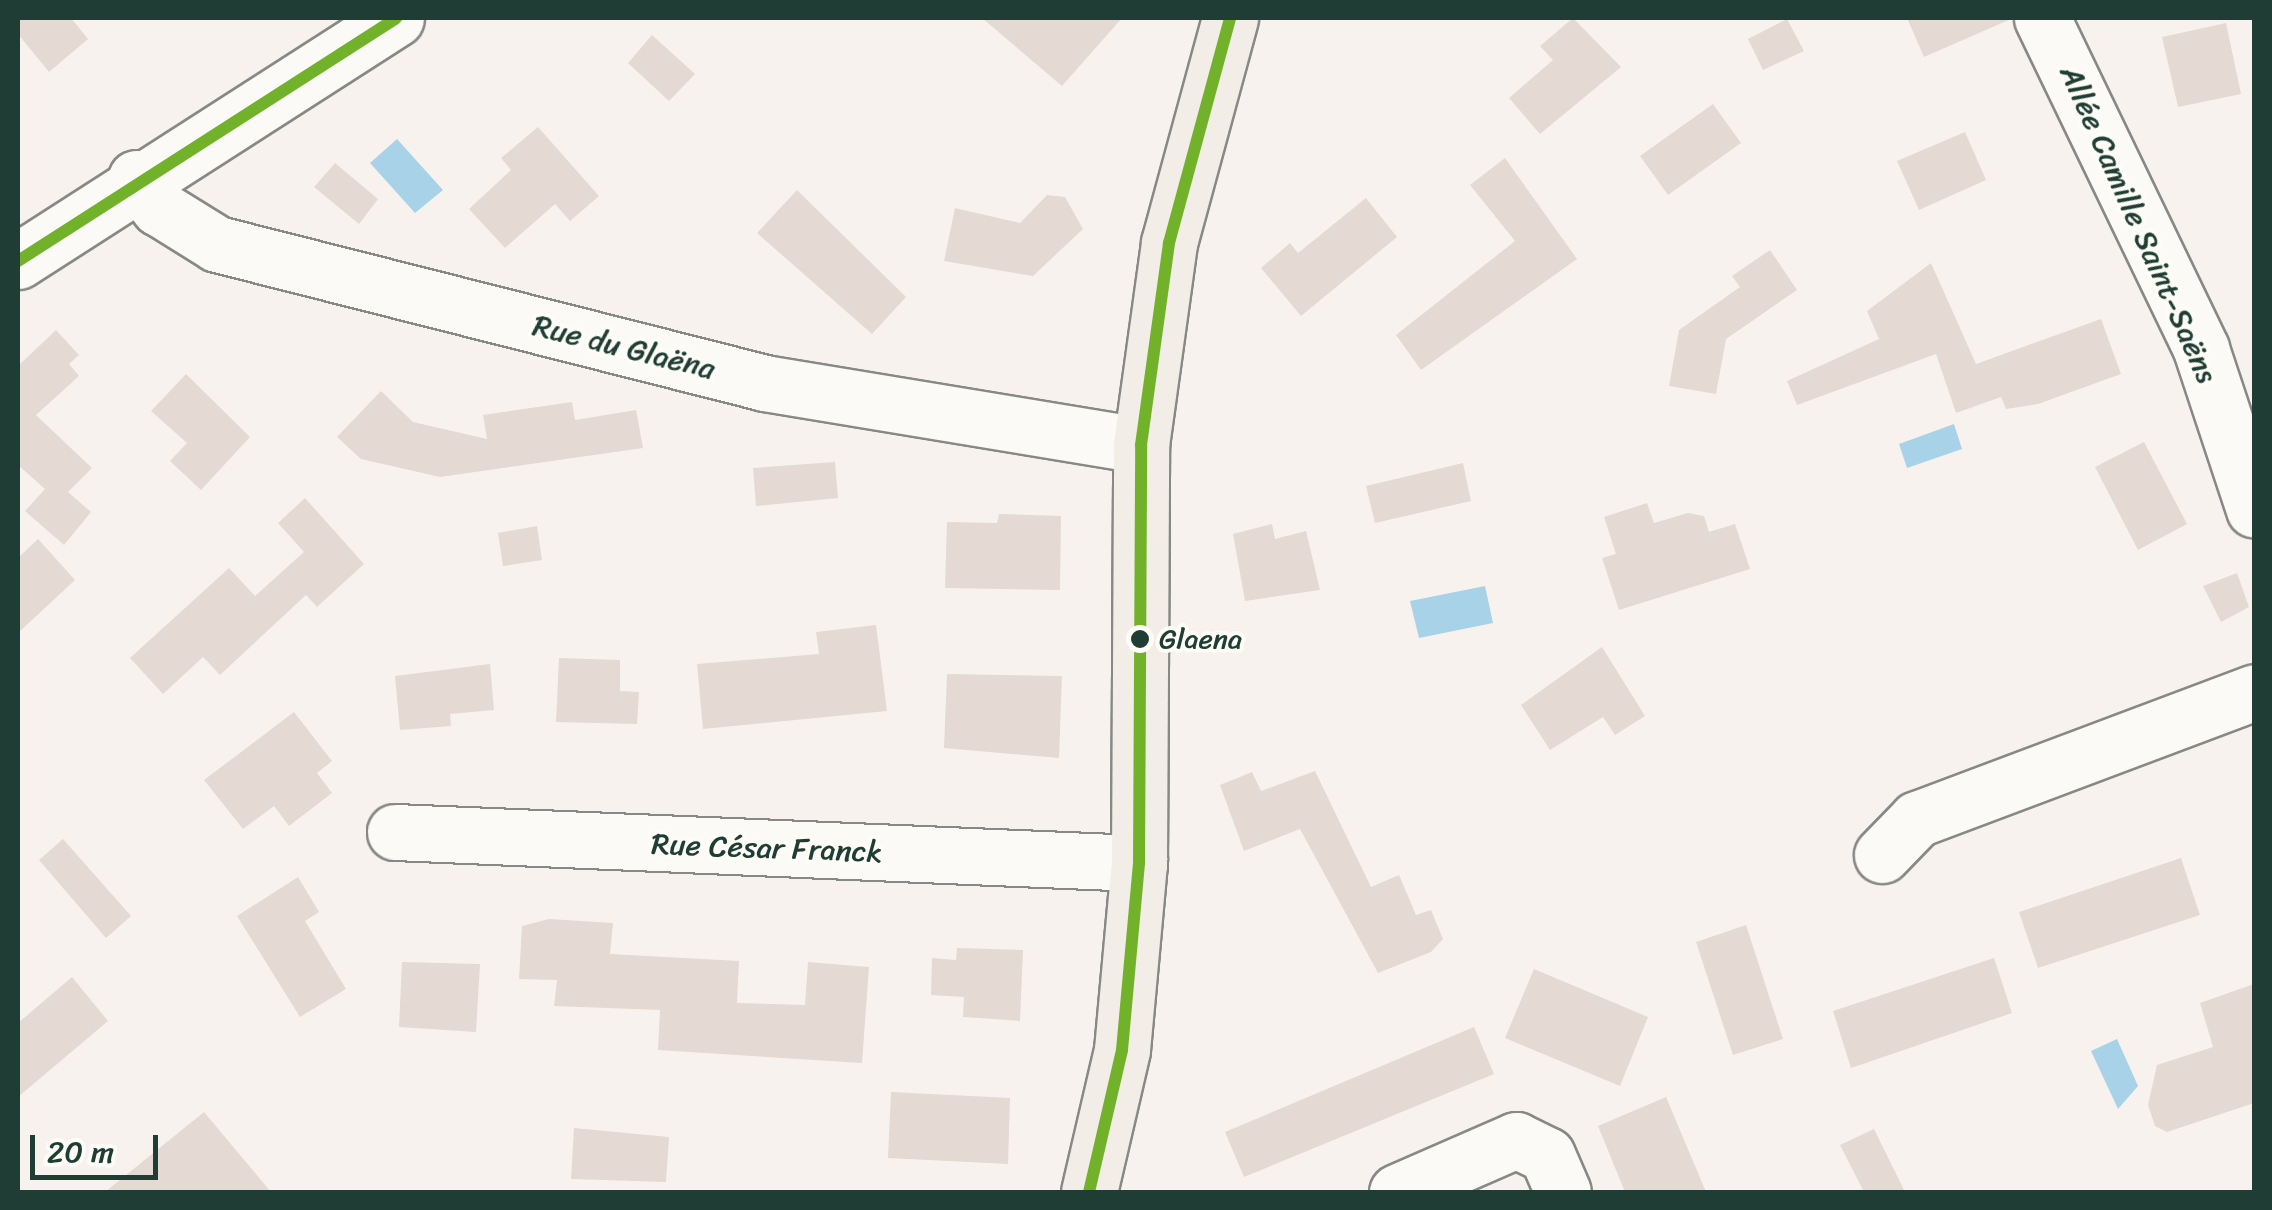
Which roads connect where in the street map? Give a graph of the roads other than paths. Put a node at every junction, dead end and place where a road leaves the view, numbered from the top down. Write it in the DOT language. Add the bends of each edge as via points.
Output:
graph roads {
  1 [pos="396,18"];
  2 [pos="1230,18"];
  3 [pos="2065,29"];
  4 [pos="136,178"];
  5 [pos="25,242"];
  6 [pos="1140,445"];
  7 [pos="2254,509"];
  8 [pos="2254,692"];
  9 [pos="395,832"];
  10 [pos="1882,855"];
  11 [pos="1140,863"];
  12 [pos="1089,1192"];
  13 [pos="1396,1192"];
  14 [pos="1563,1192"];
  1 -- 4 [label="street"];
  2 -- 6 [label="main road" via="1169,242"];
  3 -- 7 [label="street, Allée Camille Saint-Saëns" via="2201,349"];
  4 -- 5 [label="street"];
  4 -- 6 [label="street, Rue du Glaëna" via="159,208 216,244 765,383"];
  6 -- 11 [label="main road"];
  8 -- 10 [label="street" via="1916,819"];
  9 -- 11 [label="street, Rue César Franck"];
  11 -- 12 [label="main road" via="1122,1050"];
  13 -- 14 [label="street" via="1516,1140 1547,1154"];
}
